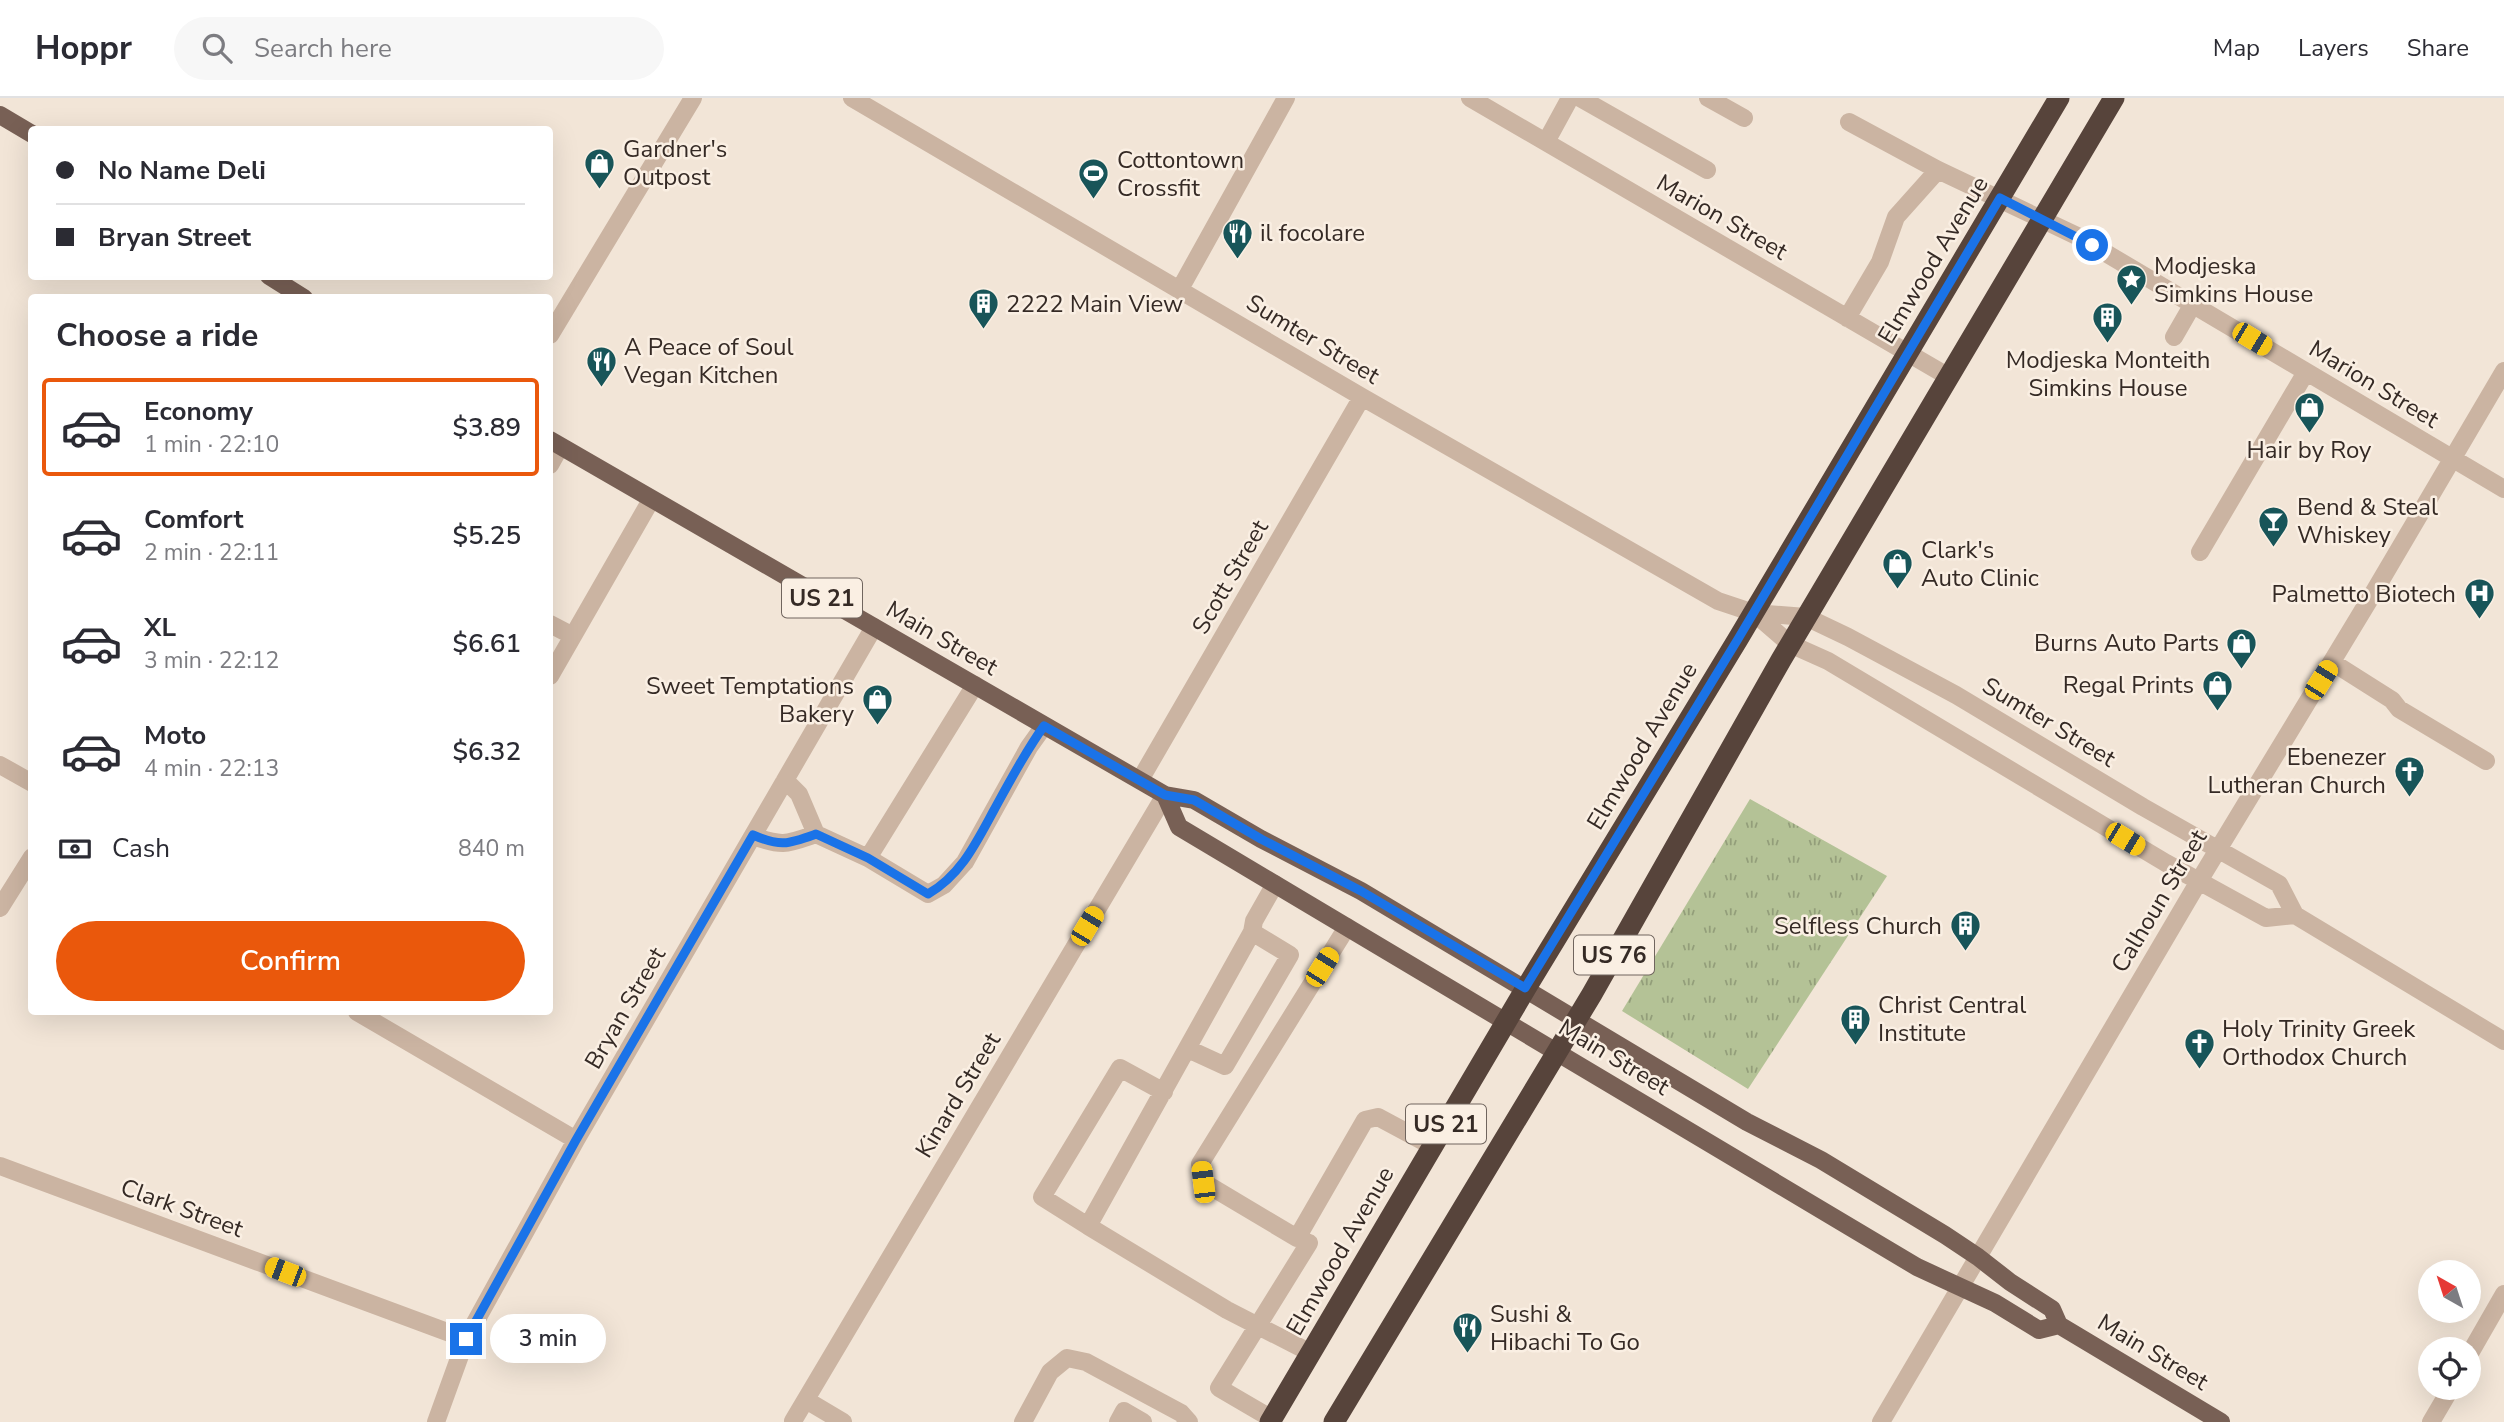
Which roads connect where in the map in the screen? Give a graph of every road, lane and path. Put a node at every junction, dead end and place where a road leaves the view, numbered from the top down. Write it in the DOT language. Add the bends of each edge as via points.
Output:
graph roads {
  1 [pos="693,98"];
  2 [pos="852,98"];
  3 [pos="1286,98"];
  4 [pos="1470,98"];
  5 [pos="1570,98"];
  6 [pos="1580,98"];
  7 [pos="1708,98"];
  8 [pos="2059,98"];
  9 [pos="2109,100"];
  10 [pos="0,115"];
  11 [pos="1744,118"];
  12 [pos="1849,122"];
  13 [pos="28,132"];
  14 [pos="1546,142"];
  15 [pos="1707,170"];
  16 [pos="1938,170"];
  17 [pos="2000,198"];
  18 [pos="2042,219"];
  19 [pos="275,280"];
  20 [pos="1180,289"];
  21 [pos="298,294"];
  22 [pos="2193,304"];
  23 [pos="1847,318"];
  24 [pos="553,330"];
  25 [pos="2174,337"];
  26 [pos="1908,354"];
  27 [pos="2504,371"];
  28 [pos="2306,372"];
  29 [pos="1949,377"];
  30 [pos="1362,397"];
  31 [pos="555,443"];
  32 [pos="2452,458"];
  33 [pos="2504,489"];
  34 [pos="652,500"];
  35 [pos="2200,552"];
  36 [pos="1754,612"];
  37 [pos="1806,617"];
  38 [pos="553,626"];
  39 [pos="874,627"];
  40 [pos="573,636"];
  41 [pos="1790,644"];
  42 [pos="2332,662"];
  43 [pos="553,671"];
  44 [pos="975,685"];
  45 [pos="1044,726"];
  46 [pos="2486,761"];
  47 [pos="0,765"];
  48 [pos="785,780"];
  49 [pos="1140,780"];
  50 [pos="28,781"];
  51 [pos="1165,795"];
  52 [pos="816,834"];
  53 [pos="753,835"];
  54 [pos="2219,849"];
  55 [pos="868,858"];
  56 [pos="28,863"];
  57 [pos="2199,881"];
  58 [pos="1275,884"];
  59 [pos="0,908"];
  60 [pos="2295,915"];
  61 [pos="1347,927"];
  62 [pos="1252,932"];
  63 [pos="1525,988"];
  64 [pos="362,1015"];
  65 [pos="1576,1019"];
  66 [pos="1506,1022"];
  67 [pos="2504,1041"];
  68 [pos="1188,1049"];
  69 [pos="1556,1052"];
  70 [pos="1164,1092"];
  71 [pos="576,1140"];
  72 [pos="1433,1146"];
  73 [pos="0,1166"];
  74 [pos="1088,1226"];
  75 [pos="1297,1238"];
  76 [pos="1978,1257"];
  77 [pos="1961,1287"];
  78 [pos="2504,1294"];
  79 [pos="2059,1325"];
  80 [pos="1257,1326"];
  81 [pos="2479,1337"];
  82 [pos="466,1339"];
  83 [pos="1311,1353"];
  84 [pos="806,1400"];
  85 [pos="2444,1400"];
  86 [pos="793,1421"];
  87 [pos="841,1421"];
  88 [pos="1271,1421"];
  89 [pos="436,1422"];
  90 [pos="1023,1422"];
  91 [pos="1118,1422"];
  92 [pos="1143,1422"];
  93 [pos="1189,1422"];
  94 [pos="1334,1422"];
  95 [pos="1881,1422"];
  96 [pos="2221,1422"];
  97 [pos="2431,1422"];
  1 -- 24 [label="street"];
  2 -- 20 [label="street, Sumter Street"];
  3 -- 20 [label="street"];
  4 -- 14 [label="street, Marion Street"];
  5 -- 14 [label="street"];
  6 -- 15 [label="street"];
  7 -- 11 [label="street"];
  8 -- 17 [label="highway, Elmwood Avenue / US 76"];
  9 -- 18 [label="highway, US 76"];
  10 -- 13 [label="main road"];
  12 -- 16 [label="street, Marion Street"];
  14 -- 23 [label="street, Marion Street"];
  16 -- 17 [label="street, Marion Street"];
  16 -- 23 [label="street" via="1896,217 1880,262"];
  17 -- 18 [label="street, Marion Street"];
  17 -- 26 [label="highway, Elmwood Avenue / US 76"];
  18 -- 22 [label="street, Marion Street"];
  18 -- 29 [label="highway, US 76"];
  19 -- 21 [label="main road"];
  20 -- 30 [label="street, Sumter Street"];
  22 -- 25 [label="street"];
  22 -- 28 [label="street, Marion Street"];
  23 -- 26 [label="street, Marion Street"];
  26 -- 29 [label="street, Marion Street"];
  26 -- 36 [label="highway, Elmwood Avenue / US 76"];
  27 -- 32 [label="street, Calhoun Street"];
  28 -- 32 [label="street, Marion Street"];
  28 -- 35 [label="street"];
  29 -- 37 [label="highway, US 76"];
  30 -- 36 [label="street, Sumter Street" via="1711,597"];
  30 -- 49 [label="street, Scott Street"];
  31 -- 34 [label="main road, Main Street / US 21"];
  32 -- 33 [label="street, Marion Street"];
  32 -- 42 [label="street, Calhoun Street"];
  34 -- 39 [label="main road, Main Street / US 21"];
  34 -- 40 [label="street"];
  36 -- 37 [label="street, Sumter Street"];
  36 -- 41 [label="street, Sumter Street"];
  36 -- 63 [label="highway, Elmwood Avenue / US 76"];
  37 -- 41 [label="highway, US 76"];
  37 -- 54 [label="street, Sumter Street" via="1956,695"];
  38 -- 40 [label="street"];
  39 -- 44 [label="main road, Main Street / US 21"];
  39 -- 48 [label="street, Bryan Street"];
  40 -- 43 [label="street"];
  41 -- 57 [label="street, Sumter Street" via="1828,661"];
  41 -- 65 [label="highway, US 76"];
  42 -- 46 [label="street"];
  42 -- 54 [label="street, Calhoun Street"];
  44 -- 45 [label="main road, Main Street / US 21"];
  44 -- 55 [label="street"];
  45 -- 49 [label="main road, Main Street / US 21"];
  45 -- 55 [label="street" via="965,862 944,885 928,894"];
  47 -- 50 [label="street"];
  48 -- 52 [label="street" via="799,794"];
  48 -- 53 [label="street, Bryan Street"];
  49 -- 51 [label="main road, Main Street / US 21"];
  51 -- 58 [label="main road, Main Street" via="1179,827"];
  51 -- 63 [label="main road, Main Street / US 21" via="1194,800"];
  51 -- 84 [label="street, Kinard Street"];
  52 -- 53 [label="street" via="786,845"];
  52 -- 55 [label="street"];
  53 -- 71 [label="street, Bryan Street"];
  54 -- 57 [label="street, Calhoun Street"];
  54 -- 60 [label="street, Sumter Street" via="2279,884"];
  56 -- 59 [label="street"];
  57 -- 60 [label="street, Sumter Street" via="2266,918"];
  57 -- 76 [label="street, Calhoun Street"];
  58 -- 61 [label="main road, Main Street"];
  58 -- 62 [label="street"];
  60 -- 67 [label="street"];
  61 -- 66 [label="main road, Main Street"];
  61 -- 75 [label="street" via="1200,1164 1203,1182"];
  62 -- 68 [label="street"];
  62 -- 68 [label="street" via="1290,955 1224,1066"];
  63 -- 65 [label="main road, Main Street / US 21"];
  63 -- 66 [label="highway, Elmwood Avenue / US 76"];
  64 -- 71 [label="street"];
  65 -- 69 [label="highway, US 21"];
  65 -- 76 [label="main road, Main Street"];
  66 -- 69 [label="main road, Main Street"];
  66 -- 72 [label="highway, Elmwood Avenue / US 21"];
  68 -- 70 [label="street"];
  69 -- 77 [label="main road, Main Street" via="1917,1267"];
  69 -- 94 [label="highway, US 21"];
  70 -- 74 [label="street"];
  70 -- 74 [label="street" via="1120,1068 1042,1197"];
  71 -- 82 [label="street, Bryan Street"];
  72 -- 75 [label="street" via="1378,1117 1365,1120"];
  72 -- 83 [label="highway, Elmwood Avenue / US 21"];
  73 -- 82 [label="street, Clark Street"];
  74 -- 80 [label="street"];
  75 -- 80 [label="street" via="1309,1243"];
  76 -- 77 [label="street, Calhoun Street"];
  76 -- 79 [label="main road, Main Street" via="2052,1309"];
  77 -- 79 [label="main road, Main Street" via="2039,1330"];
  77 -- 95 [label="street, Calhoun Street"];
  78 -- 81 [label="street"];
  79 -- 96 [label="main road, Main Street"];
  80 -- 83 [label="street"];
  80 -- 88 [label="street" via="1219,1388"];
  82 -- 89 [label="street, Bryan Street"];
  83 -- 88 [label="highway, Elmwood Avenue / US 21"];
  84 -- 86 [label="street, Kinard Street"];
  84 -- 87 [label="street"];
  85 -- 97 [label="street"];
  90 -- 93 [label="street" via="1050,1372 1067,1358 1086,1362 1181,1413"];
  91 -- 92 [label="street" via="1124,1411"];
}
